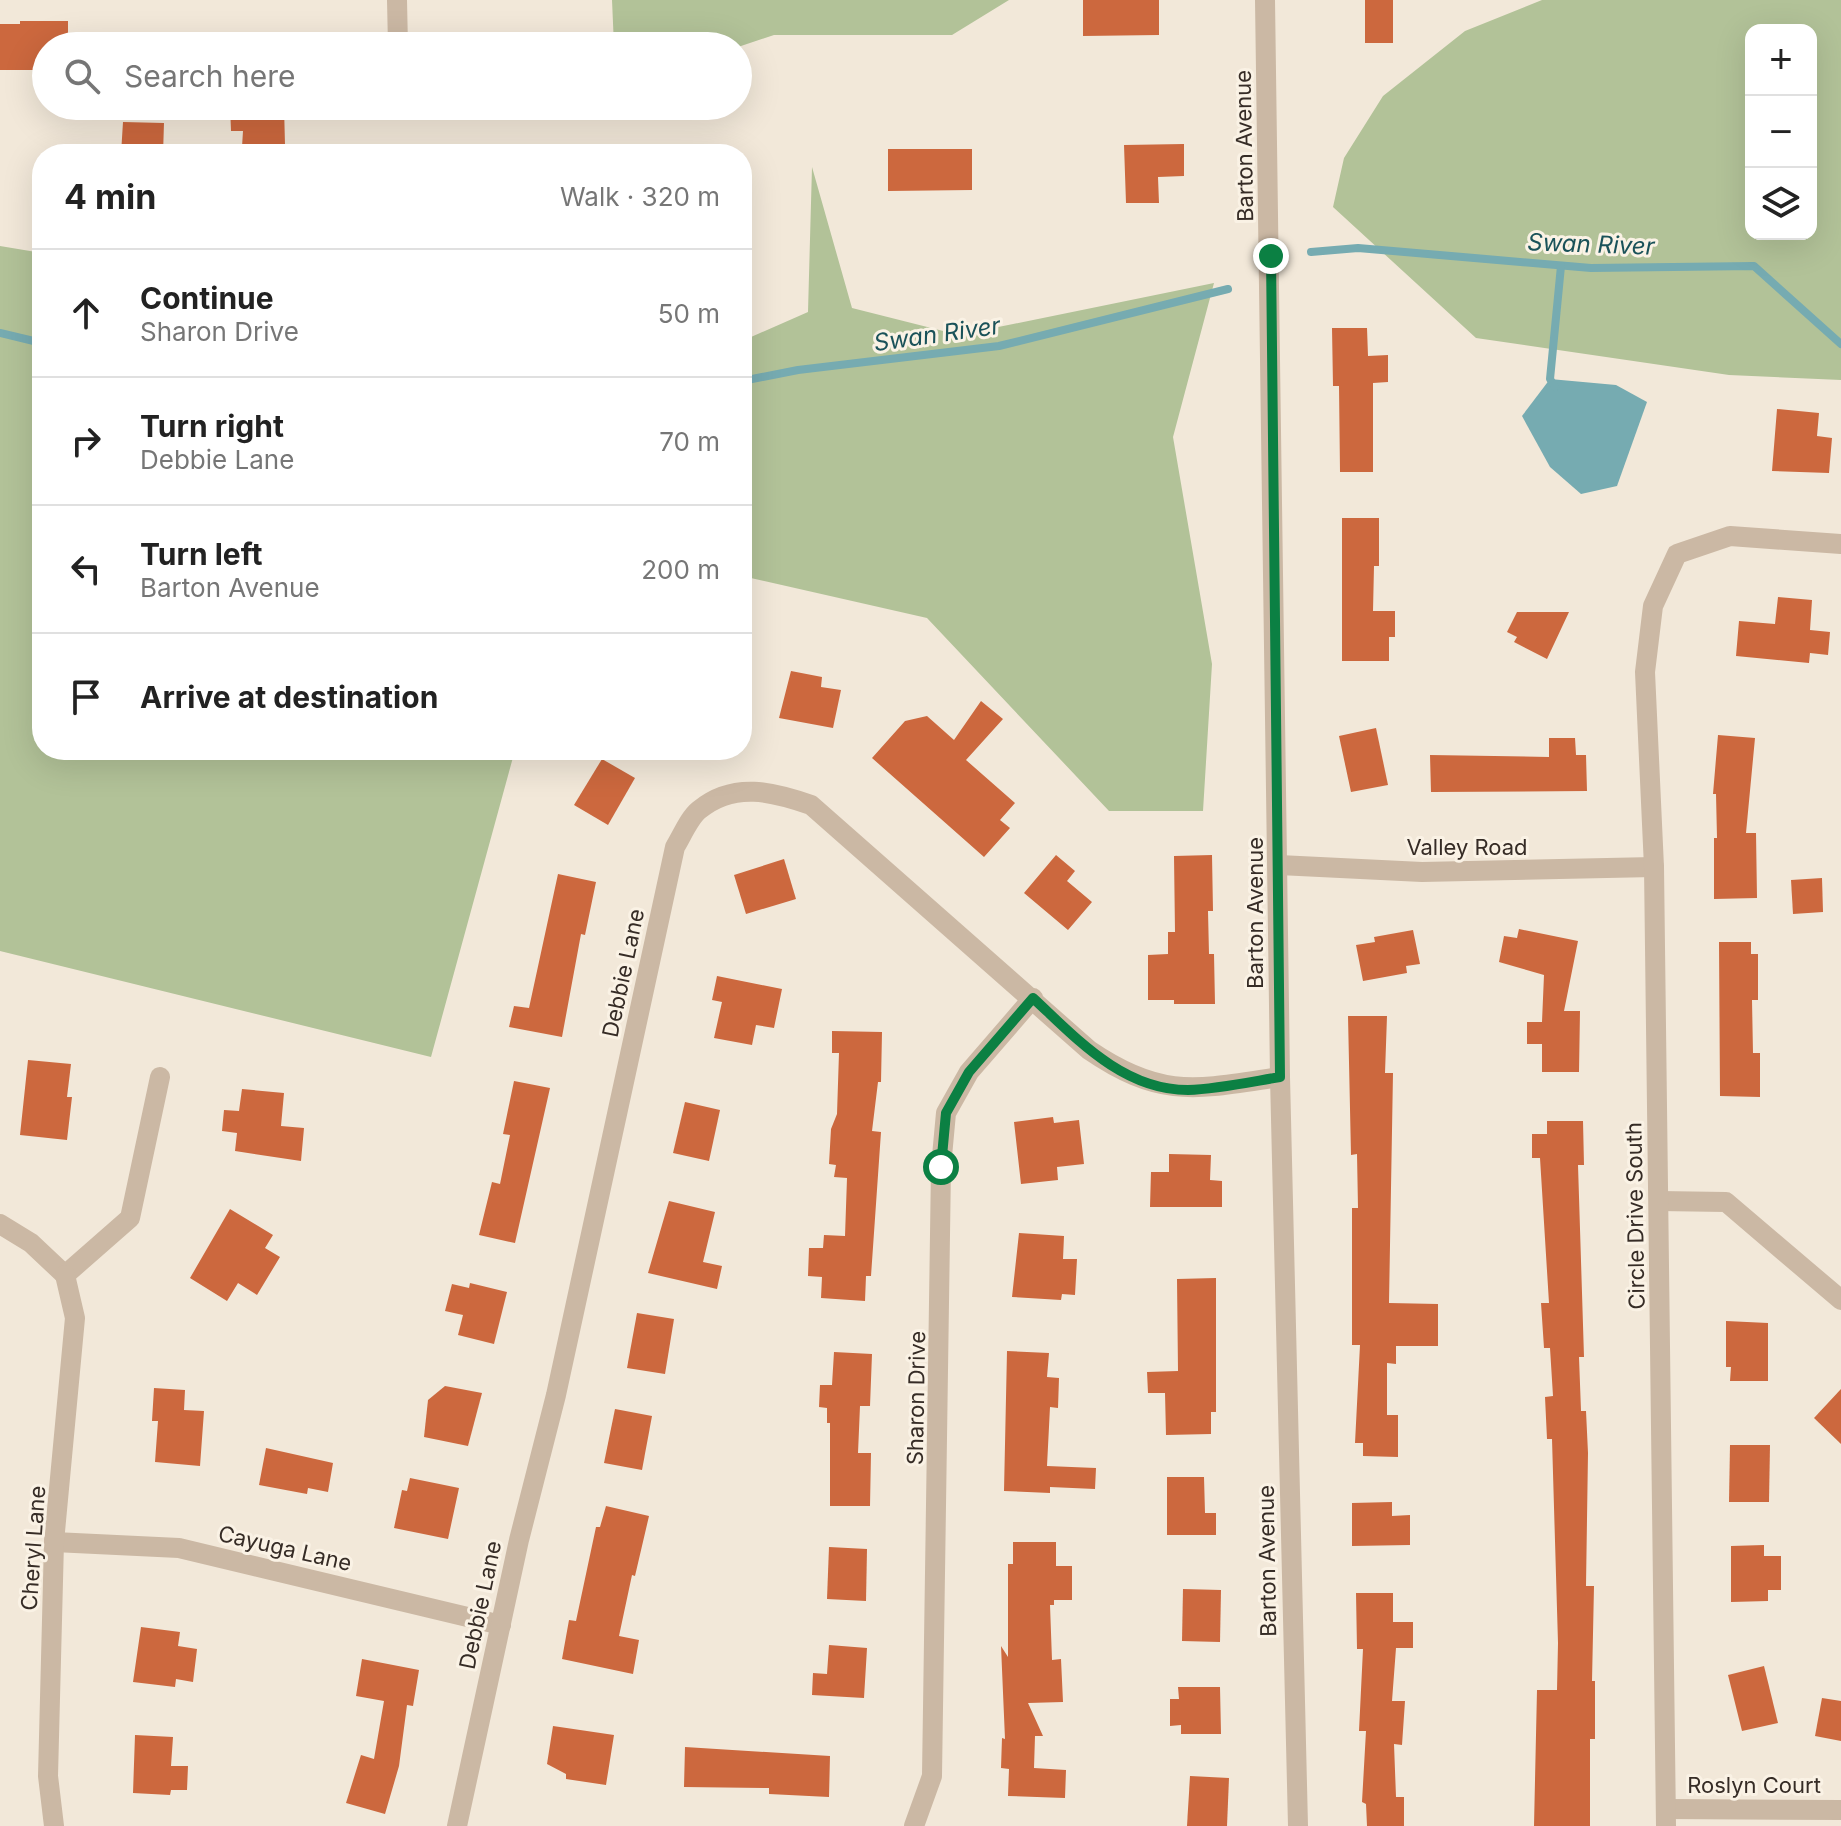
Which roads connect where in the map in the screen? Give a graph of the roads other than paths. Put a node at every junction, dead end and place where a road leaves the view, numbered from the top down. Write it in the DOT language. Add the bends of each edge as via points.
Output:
graph roads {
  1 [pos="397,0"];
  2 [pos="1265,0"];
  3 [pos="398,32"];
  4 [pos="1841,544"];
  5 [pos="1279,865"];
  6 [pos="1654,867"];
  7 [pos="1033,998"];
  8 [pos="160,1077"];
  9 [pos="1280,1077"];
  10 [pos="1659,1201"];
  11 [pos="0,1224"];
  12 [pos="65,1275"];
  13 [pos="1841,1300"];
  14 [pos="54,1542"];
  15 [pos="501,1625"];
  16 [pos="1841,1810"];
  17 [pos="1666,1817"];
  18 [pos="460,1825"];
  19 [pos="54,1826"];
  20 [pos="914,1826"];
  21 [pos="1298,1826"];
  1 -- 3 [label="street"];
  2 -- 5 [label="street, Barton Avenue"];
  4 -- 6 [label="street, Circle Drive South" via="1730,536 1677,554 1653,606 1645,672"];
  5 -- 6 [label="street, Valley Road" via="1422,872"];
  5 -- 9 [label="street, Barton Avenue"];
  6 -- 10 [label="street, Circle Drive South"];
  7 -- 9 [label="street, Debbie Lane" via="1089,1050 1120,1071 1156,1085 1187,1090"];
  7 -- 15 [label="street, Debbie Lane" via="811,805 770,791 731,792 697,811 675,847"];
  7 -- 20 [label="street, Sharon Drive" via="969,1072 946,1113 932,1776"];
  8 -- 12 [label="street" via="130,1218"];
  9 -- 21 [label="street, Barton Avenue"];
  10 -- 13 [label="street" via="1726,1202"];
  10 -- 17 [label="street, Circle Drive South"];
  11 -- 12 [label="street" via="31,1243"];
  12 -- 14 [label="street, Cheryl Lane" via="75,1318"];
  14 -- 15 [label="street, Cayuga Lane" via="179,1548"];
  14 -- 19 [label="street, Cheryl Lane" via="48,1776"];
  15 -- 18 [label="street, Debbie Lane"];
  16 -- 17 [label="street, Roslyn Court"];
}
